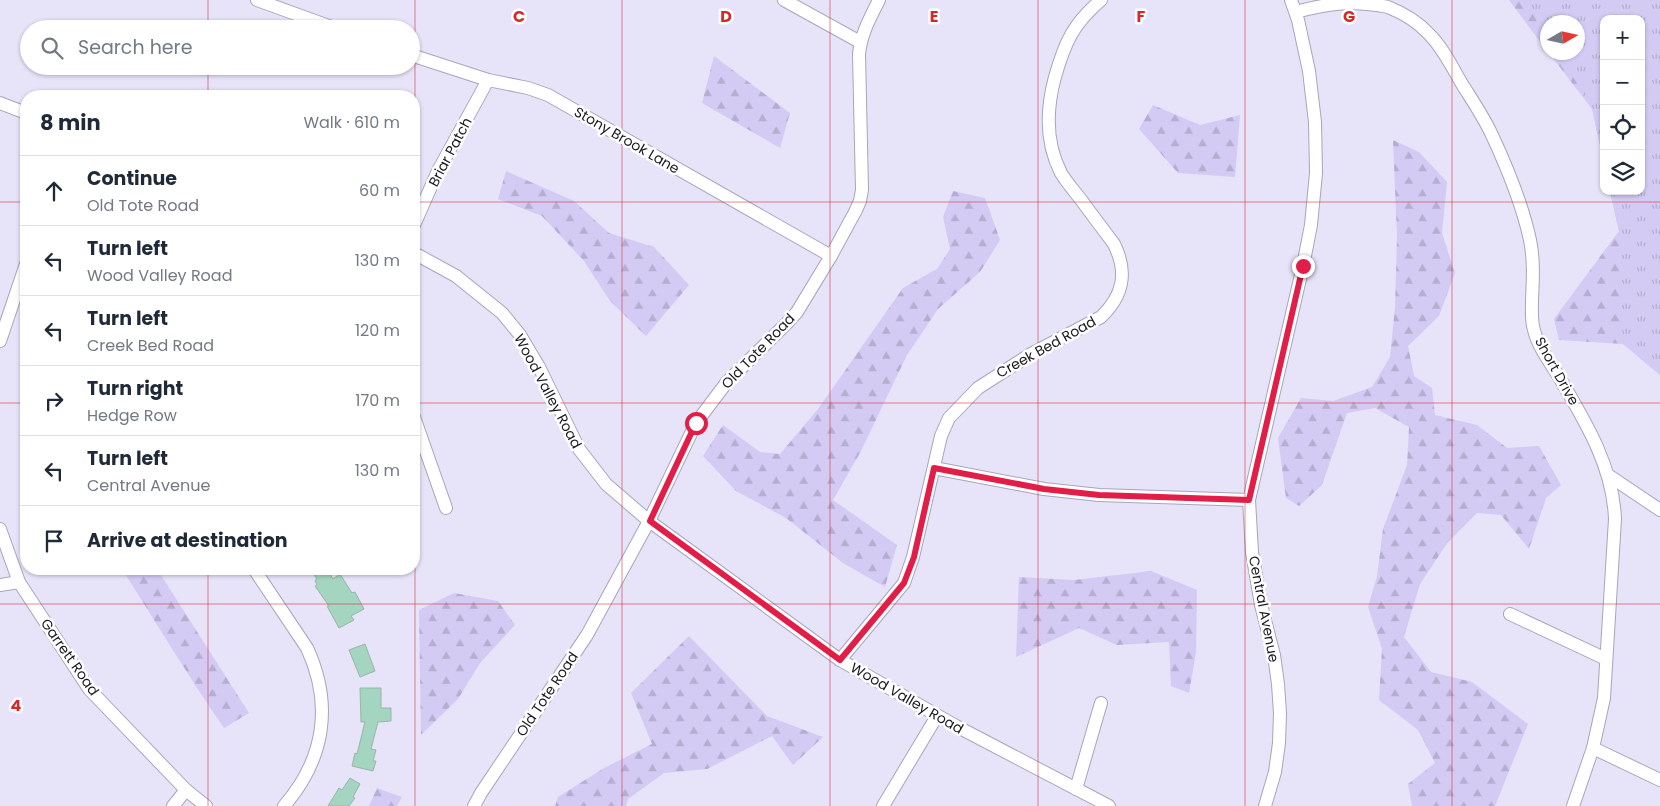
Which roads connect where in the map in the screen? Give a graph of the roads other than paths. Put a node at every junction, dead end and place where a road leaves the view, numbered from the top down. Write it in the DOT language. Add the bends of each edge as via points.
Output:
graph roads {
  1 [pos="257,0"];
  2 [pos="784,0"];
  3 [pos="880,0"];
  4 [pos="1101,0"];
  5 [pos="1293,6"];
  6 [pos="312,20"];
  7 [pos="860,42"];
  8 [pos="420,58"];
  9 [pos="488,80"];
  10 [pos="0,103"];
  11 [pos="20,111"];
  12 [pos="420,212"];
  13 [pos="420,256"];
  14 [pos="831,256"];
  15 [pos="20,282"];
  16 [pos="0,341"];
  17 [pos="420,434"];
  18 [pos="934,468"];
  19 [pos="1608,475"];
  20 [pos="1249,500"];
  21 [pos="446,508"];
  22 [pos="1660,510"];
  23 [pos="650,521"];
  24 [pos="0,529"];
  25 [pos="258,575"];
  26 [pos="19,582"];
  27 [pos="0,585"];
  28 [pos="1510,614"];
  29 [pos="1606,659"];
  30 [pos="840,660"];
  31 [pos="1101,703"];
  32 [pos="937,716"];
  33 [pos="1593,748"];
  34 [pos="1660,780"];
  35 [pos="1076,789"];
  36 [pos="186,790"];
  37 [pos="173,806"];
  38 [pos="206,806"];
  39 [pos="284,806"];
  40 [pos="474,806"];
  41 [pos="883,806"];
  42 [pos="1109,806"];
  43 [pos="1265,806"];
  44 [pos="1573,806"];
  1 -- 6 [label="street"];
  2 -- 7 [label="street"];
  3 -- 7 [label="street, Old Tote Road"];
  4 -- 18 [label="street, Creek Bed Road" via="1075,27 1062,50 1050,97 1048,122 1052,148 1061,172 1119,254 1120,288 1110,309 1101,317 1031,354 978,388 949,418 940,436"];
  5 -- 19 [label="street, Short Drive" via="1344,1 1378,4 1419,26 1445,55 1490,131 1506,166 1530,242 1534,330 1595,441"];
  5 -- 20 [label="street, Central Avenue" via="1310,71 1316,173 1303,266"];
  7 -- 14 [label="street, Old Tote Road" via="862,190 855,212"];
  8 -- 9 [label="street, Stony Brook Lane"];
  9 -- 12 [label="street, Briar Patch" via="438,171"];
  9 -- 14 [label="street, Stony Brook Lane" via="548,95"];
  10 -- 11 [label="street"];
  13 -- 23 [label="street, Wood Valley Road" via="456,276 502,313 539,367 579,450 606,484"];
  14 -- 23 [label="street, Old Tote Road" via="796,312 727,382 696,423"];
  15 -- 16 [label="street"];
  17 -- 21 [label="street"];
  18 -- 20 [label="street" via="1044,489 1099,495"];
  18 -- 30 [label="street, Creek Bed Road" via="914,557 904,583"];
  19 -- 22 [label="street"];
  19 -- 29 [label="street, Short Drive" via="1615,519"];
  20 -- 43 [label="street, Central Avenue" via="1252,552 1274,655 1280,704 1279,743"];
  23 -- 30 [label="street, Wood Valley Road"];
  23 -- 40 [label="street, Old Tote Road" via="587,635"];
  24 -- 26 [label="street, Garrett Road"];
  25 -- 39 [label="street" via="307,648 320,688 322,716 318,745 308,771"];
  26 -- 27 [label="street"];
  26 -- 36 [label="street, Garrett Road" via="89,689"];
  28 -- 29 [label="street"];
  29 -- 33 [label="street, Short Drive" via="1604,698"];
  30 -- 32 [label="street, Wood Valley Road"];
  31 -- 35 [label="street"];
  32 -- 35 [label="street, Wood Valley Road"];
  32 -- 41 [label="street"];
  33 -- 34 [label="street"];
  33 -- 44 [label="street, Short Drive"];
  35 -- 42 [label="street, Wood Valley Road"];
  36 -- 37 [label="street"];
  36 -- 38 [label="street, Garrett Road"];
}
